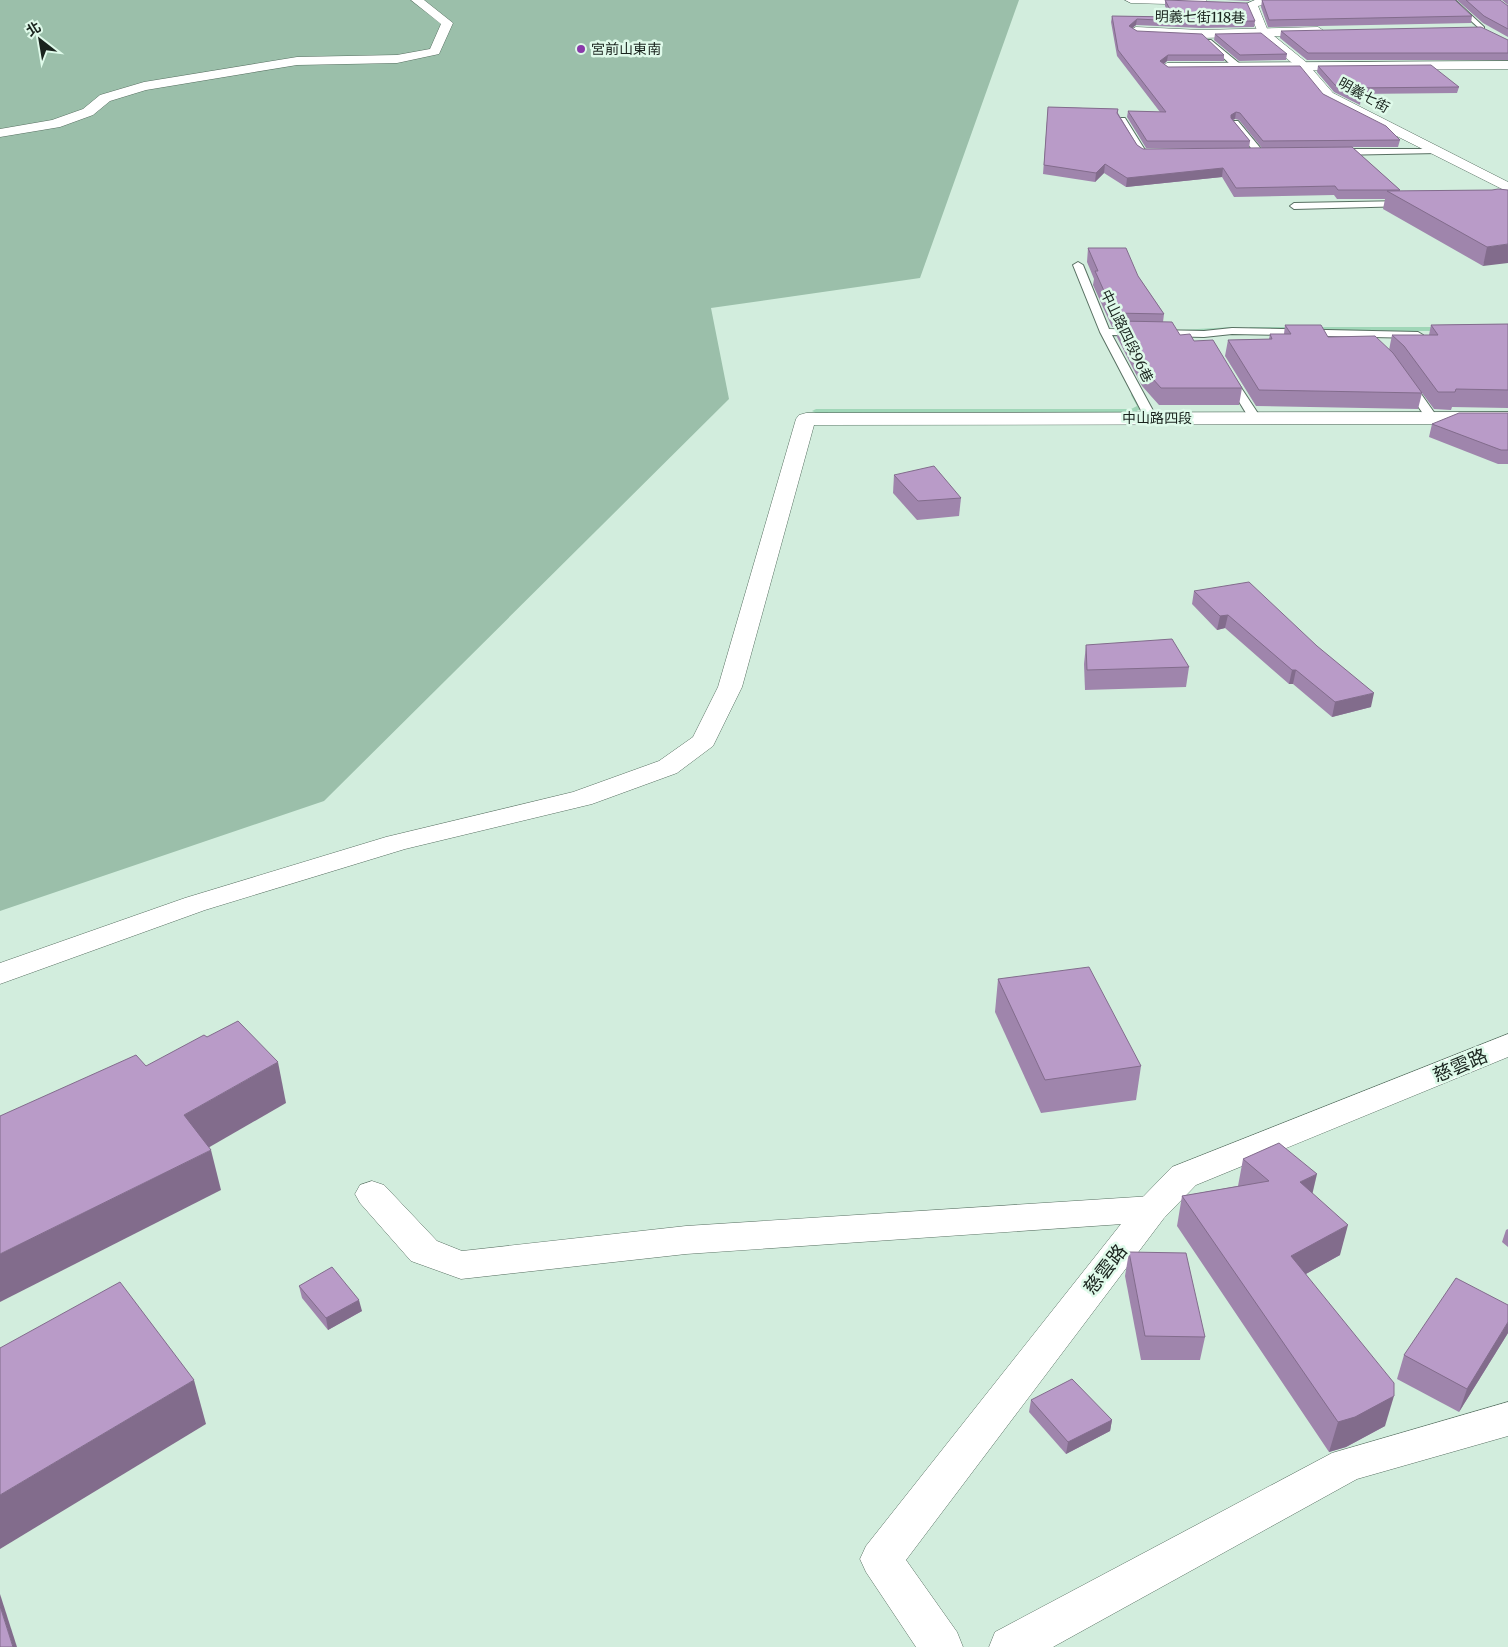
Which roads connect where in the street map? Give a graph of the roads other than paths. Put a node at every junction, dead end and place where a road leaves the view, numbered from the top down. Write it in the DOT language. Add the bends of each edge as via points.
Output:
graph roads {
  1 [pos="417,0"];
  2 [pos="1131,0"];
  3 [pos="1270,0"];
  4 [pos="1451,0"];
  5 [pos="1215,3"];
  6 [pos="1463,28"];
  7 [pos="1482,28"];
  8 [pos="1136,30"];
  9 [pos="1329,31"];
  10 [pos="1263,33"];
  11 [pos="1201,34"];
  12 [pos="1495,36"];
  13 [pos="1417,55"];
  14 [pos="1302,65"];
  15 [pos="1434,65"];
  16 [pos="1508,65"];
  17 [pos="1237,66"];
  18 [pos="1166,67"];
  19 [pos="1122,120"];
  20 [pos="1235,123"];
  21 [pos="0,134"];
  22 [pos="1435,151"];
  23 [pos="1162,152"];
  24 [pos="1249,152"];
  25 [pos="1259,152"];
  26 [pos="1268,152"];
  27 [pos="1327,152"];
  28 [pos="1508,188"];
  29 [pos="1420,203"];
  30 [pos="1294,206"];
  31 [pos="1078,265"];
  32 [pos="1105,332"];
  33 [pos="1362,334"];
  34 [pos="1430,335"];
  35 [pos="1377,347"];
  36 [pos="1224,368"];
  37 [pos="1399,372"];
  38 [pos="1151,418"];
  39 [pos="1254,418"];
  40 [pos="1432,418"];
  41 [pos="1508,418"];
  42 [pos="0,974"];
  43 [pos="1508,1045"];
  44 [pos="372,1194"];
  45 [pos="1152,1208"];
  46 [pos="1508,1419"];
  47 [pos="941,1647"];
  48 [pos="1011,1647"];
  1 -- 21 [label="street" via="447,23 435,51 397,59 297,62 144,86 106,98 88,112 55,124"];
  2 -- 5 [label="street"];
  3 -- 10 [label="street, 明義七街" via="1248,4"];
  4 -- 7 [label="lane"];
  6 -- 7 [label="street"];
  7 -- 12 [label="street"];
  8 -- 11 [label="street, 明義七街118巷"];
  9 -- 10 [label="street, 明義七街118巷"];
  10 -- 11 [label="street, 明義七街118巷"];
  10 -- 14 [label="street, 明義七街"];
  11 -- 17 [label="lane"];
  13 -- 15 [label="street"];
  14 -- 15 [label="street"];
  14 -- 17 [label="street"];
  14 -- 22 [label="street, 明義七街" via="1328,96"];
  15 -- 16 [label="street"];
  17 -- 18 [label="street"];
  19 -- 23 [label="lane" via="1142,153"];
  20 -- 25 [label="lane"];
  22 -- 27 [label="lane"];
  22 -- 28 [label="street, 明義七街"];
  24 -- 25 [label="lane"];
  25 -- 26 [label="lane"];
  29 -- 30 [label="lane"];
  31 -- 32 [label="lane, 中山路四段96巷"];
  32 -- 33 [label="lane" via="1206,338 1232,331"];
  32 -- 38 [label="lane, 中山路四段96巷"];
  33 -- 34 [label="lane"];
  33 -- 35 [label="lane"];
  36 -- 39 [label="lane"];
  37 -- 40 [label="lane"];
  38 -- 39 [label="street, 中山路四段"];
  38 -- 42 [label="street, 中山路四段" via="806,419 730,687 704,741 668,768 582,798 396,843 195,904"];
  39 -- 40 [label="street, 中山路四段"];
  40 -- 41 [label="street, 中山路四段"];
  43 -- 45 [label="street, 慈雲路" via="1184,1176"];
  44 -- 45 [label="street" via="424,1251 461,1265 686,1240"];
  45 -- 47 [label="street, 慈雲路" via="881,1559"];
  46 -- 48 [label="street" via="1346,1465"];
}
